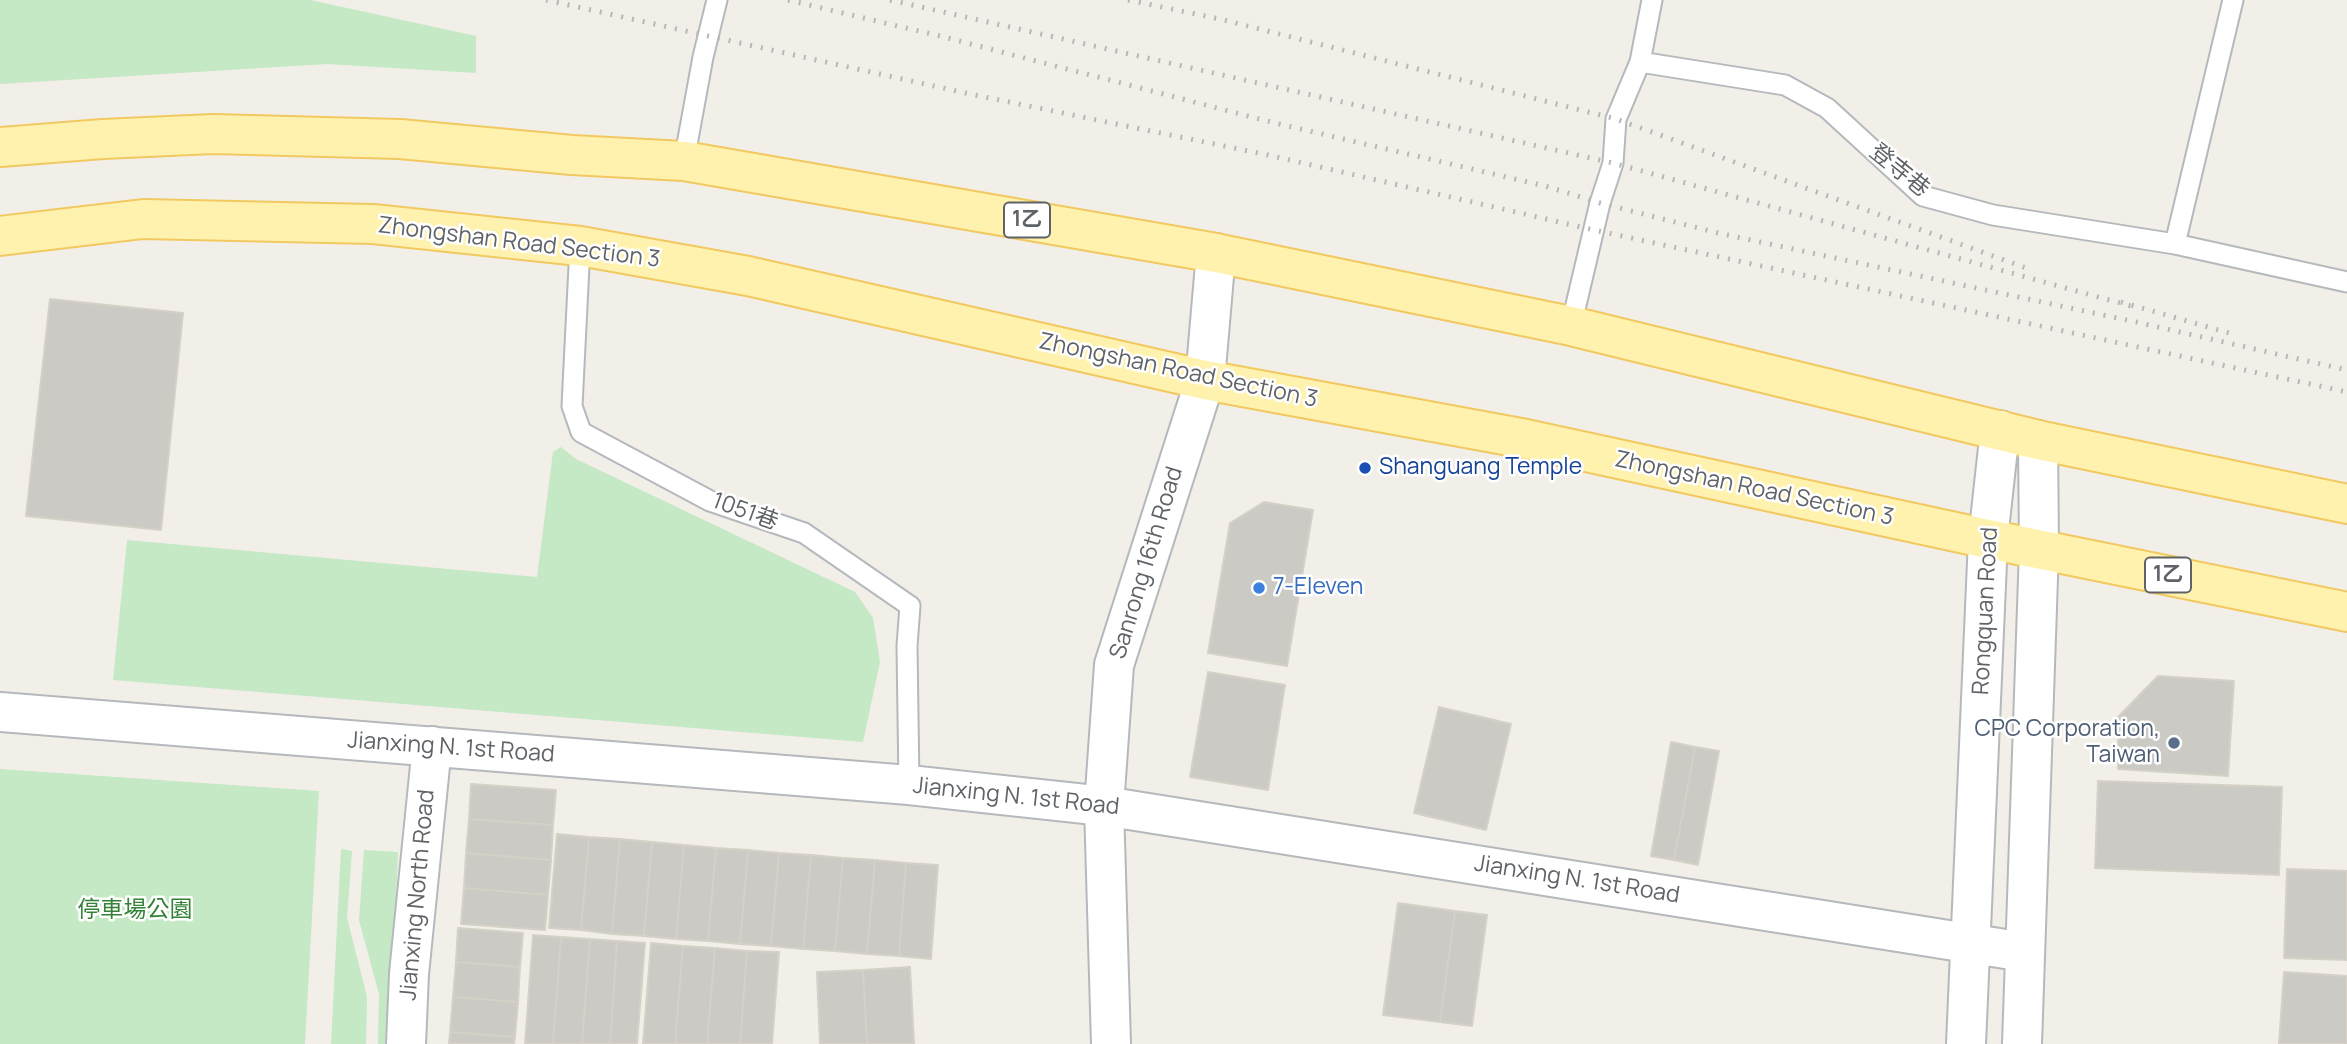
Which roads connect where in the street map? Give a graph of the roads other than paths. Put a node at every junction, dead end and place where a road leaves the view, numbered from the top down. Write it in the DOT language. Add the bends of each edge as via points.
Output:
graph roads {
  1 [pos="717,0"];
  2 [pos="1652,0"];
  3 [pos="2233,0"];
  4 [pos="1640,62"];
  5 [pos="0,147"];
  6 [pos="684,161"];
  7 [pos="0,236"];
  8 [pos="2175,244"];
  9 [pos="580,246"];
  10 [pos="1216,253"];
  11 [pos="2347,282"];
  12 [pos="1571,326"];
  13 [pos="1205,380"];
  14 [pos="2000,430"];
  15 [pos="2038,439"];
  16 [pos="2347,504"];
  17 [pos="1989,540"];
  18 [pos="2039,549"];
  19 [pos="2347,612"];
  20 [pos="0,712"];
  21 [pos="432,746"];
  22 [pos="909,785"];
  23 [pos="1104,806"];
  24 [pos="1969,942"];
  25 [pos="2024,952"];
  26 [pos="406,1044"];
  27 [pos="1111,1044"];
  28 [pos="1966,1044"];
  29 [pos="2022,1044"];
  1 -- 6 [label="lane"];
  2 -- 4 [label="lane"];
  3 -- 8 [label="lane"];
  4 -- 8 [label="lane, 登寺巷" via="1784,85 1827,108 1923,196 1993,215"];
  4 -- 12 [label="lane" via="1616,119 1613,163"];
  5 -- 6 [label="main road, 1乙" via="213,134 400,139"];
  6 -- 10 [label="main road, 1乙"];
  7 -- 9 [label="main road, Zhongshan Road Section 3 / 1乙" via="157,219 373,224"];
  8 -- 11 [label="lane, 登寺巷"];
  9 -- 13 [label="main road, Zhongshan Road Section 3 / 1乙" via="748,276"];
  9 -- 22 [label="lane, 1051巷" via="572,406 581,432 710,500 804,533 910,606"];
  10 -- 12 [label="main road, 1乙"];
  10 -- 13 [label="street, Sanrong 16th Road"];
  12 -- 14 [label="main road, 1乙"];
  13 -- 17 [label="main road, Zhongshan Road Section 3 / 1乙" via="1526,439"];
  13 -- 23 [label="street, Sanrong 16th Road" via="1114,665"];
  14 -- 15 [label="main road, 1乙"];
  14 -- 17 [label="street, Rongquan Road"];
  15 -- 16 [label="main road, 1乙"];
  15 -- 18 [label="street"];
  17 -- 18 [label="main road, Zhongshan Road Section 3 / 1乙"];
  17 -- 24 [label="street, Rongquan Road"];
  18 -- 19 [label="main road, Zhongshan Road Section 3 / 1乙"];
  18 -- 25 [label="street"];
  20 -- 21 [label="street, Jianxing N. 1st Road"];
  21 -- 22 [label="street, Jianxing N. 1st Road"];
  21 -- 26 [label="street, Jianxing North Road"];
  22 -- 23 [label="street, Jianxing N. 1st Road"];
  23 -- 24 [label="street, Jianxing N. 1st Road"];
  23 -- 27 [label="street, Sanrong 16th Road"];
  24 -- 25 [label="street, Jianxing N. 1st Road"];
  24 -- 28 [label="street, Rongquan Road"];
  25 -- 29 [label="street"];
}
